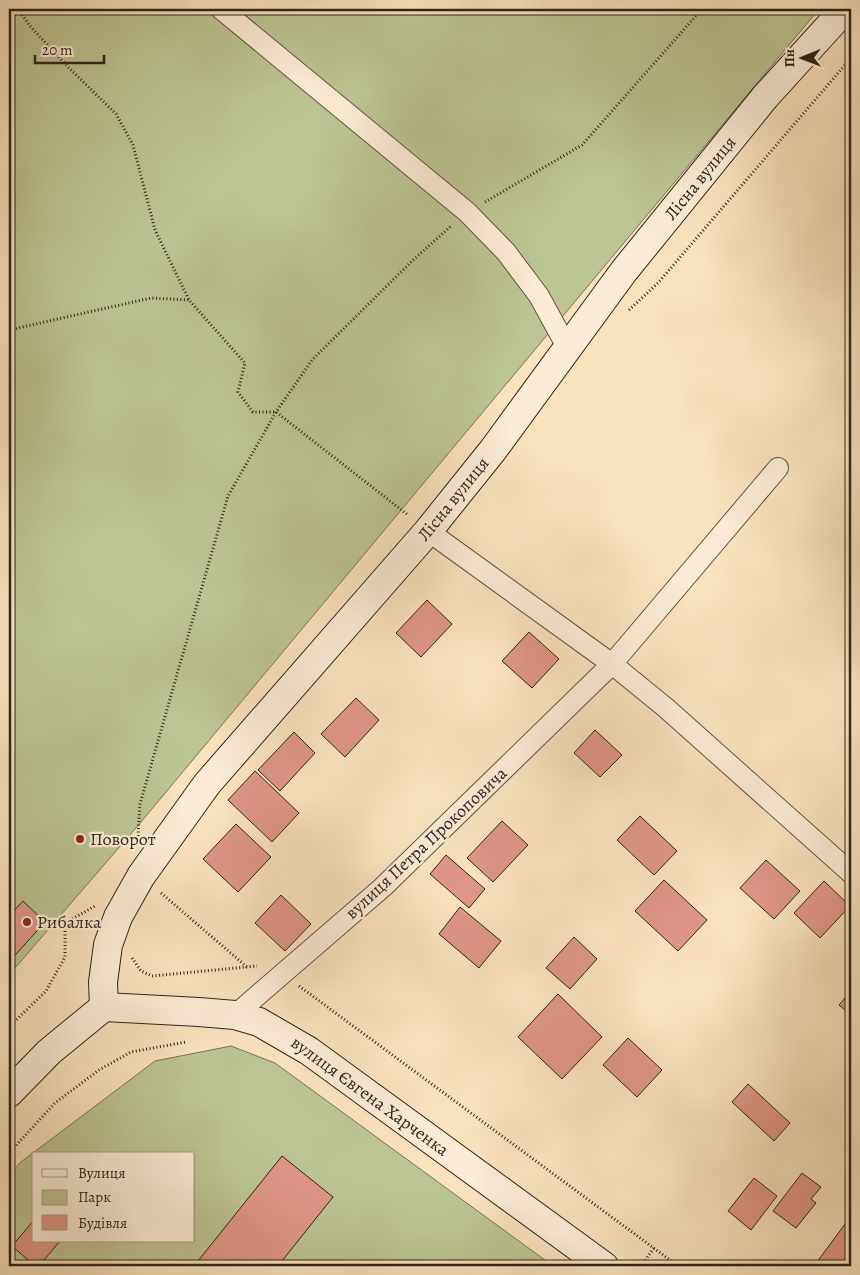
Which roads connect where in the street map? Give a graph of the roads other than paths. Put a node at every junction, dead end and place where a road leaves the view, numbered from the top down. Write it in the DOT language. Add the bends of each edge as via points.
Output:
graph roads {
  1 [pos="221,9"];
  2 [pos="845,9"];
  3 [pos="568,349"];
  4 [pos="778,468"];
  5 [pos="428,531"];
  6 [pos="612,664"];
  7 [pos="851,873"];
  8 [pos="104,1007"];
  9 [pos="235,1015"];
  10 [pos="9,1093"];
  11 [pos="604,1266"];
  1 -- 3 [label="street" via="467,212 506,252 539,296"];
  2 -- 3 [label="street, Лісна вулиця" via="722,150 624,271"];
  3 -- 5 [label="street, Лісна вулиця"];
  4 -- 6 [label="street, вулиця Петра Прокоповича"];
  5 -- 6 [label="street"];
  5 -- 8 [label="street, Лісна вулиця" via="207,784 141,876 118,917 108,945 102,982"];
  6 -- 7 [label="street"];
  6 -- 9 [label="street, вулиця Петра Прокоповича" via="383,887"];
  8 -- 9 [label="street, вулиця Євгена Харченка"];
  8 -- 10 [label="street" via="49,1052"];
  9 -- 11 [label="street, вулиця Євгена Харченка" via="259,1022 310,1051"];
}
